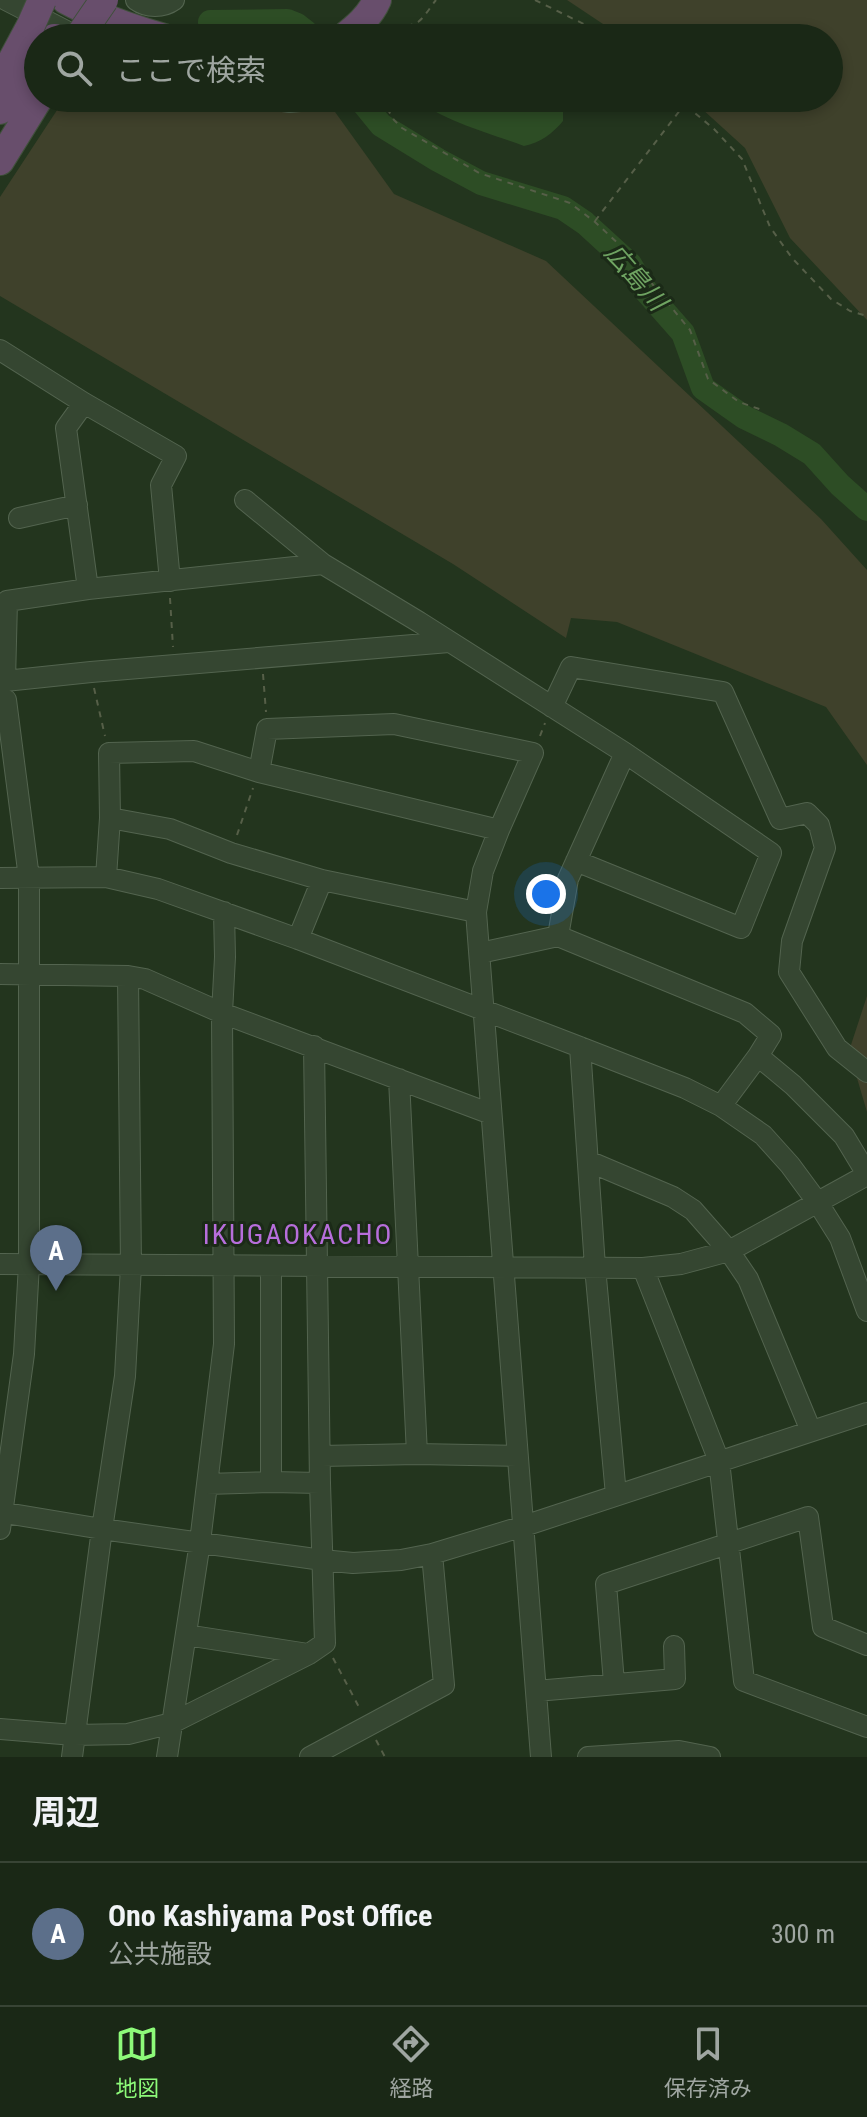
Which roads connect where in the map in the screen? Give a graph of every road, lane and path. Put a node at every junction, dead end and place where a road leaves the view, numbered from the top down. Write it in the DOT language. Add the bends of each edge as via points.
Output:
graph roads {
  1 [pos="6,0"];
  2 [pos="66,0"];
  3 [pos="82,0"];
  4 [pos="104,0"];
  5 [pos="136,0"];
  6 [pos="174,0"];
  7 [pos="377,0"];
  8 [pos="392,0"];
  9 [pos="436,0"];
  10 [pos="535,0"];
  11 [pos="44,20"];
  12 [pos="53,24"];
  13 [pos="85,24"];
  14 [pos="89,24"];
  15 [pos="122,24"];
  16 [pos="361,24"];
  17 [pos="378,24"];
  18 [pos="412,24"];
  19 [pos="584,24"];
  20 [pos="24,49"];
  21 [pos="24,78"];
  22 [pos="0,83"];
  23 [pos="0,110"];
  24 [pos="25,112"];
  25 [pos="28,112"];
  26 [pos="389,112"];
  27 [pos="679,112"];
  28 [pos="694,112"];
  29 [pos="0,145"];
  30 [pos="0,161"];
  31 [pos="595,222"];
  32 [pos="867,316"];
  33 [pos="0,350"];
  34 [pos="84,403"];
  35 [pos="762,410"];
  36 [pos="245,500"];
  37 [pos="77,505"];
  38 [pos="19,518"];
  39 [pos="323,564"];
  40 [pos="170,581"];
  41 [pos="88,589"];
  42 [pos="449,642"];
  43 [pos="261,658"];
  44 [pos="174,665"];
  45 [pos="91,672"];
  46 [pos="2,688"];
  47 [pos="552,707"];
  48 [pos="267,729"];
  49 [pos="109,753"];
  50 [pos="533,753"];
  51 [pos="625,753"];
  52 [pos="259,772"];
  53 [pos="110,818"];
  54 [pos="499,830"];
  55 [pos="231,853"];
  56 [pos="576,861"];
  57 [pos="106,877"];
  58 [pos="0,878"];
  59 [pos="29,878"];
  60 [pos="322,880"];
  61 [pos="224,912"];
  62 [pos="476,912"];
  63 [pos="558,936"];
  64 [pos="298,939"];
  65 [pos="480,953"];
  66 [pos="0,974"];
  67 [pos="28,974"];
  68 [pos="128,976"];
  69 [pos="485,1011"];
  70 [pos="222,1013"];
  71 [pos="314,1046"];
  72 [pos="580,1047"];
  73 [pos="758,1056"];
  74 [pos="867,1072"];
  75 [pos="399,1079"];
  76 [pos="721,1106"];
  77 [pos="491,1114"];
  78 [pos="588,1161"];
  79 [pos="867,1175"];
  80 [pos="818,1203"];
  81 [pos="729,1251"];
  82 [pos="0,1264"];
  83 [pos="29,1264"];
  84 [pos="131,1266"];
  85 [pos="223,1266"];
  86 [pos="271,1267"];
  87 [pos="316,1267"];
  88 [pos="409,1267"];
  89 [pos="503,1267"];
  90 [pos="595,1267"];
  91 [pos="643,1268"];
  92 [pos="867,1311"];
  93 [pos="867,1413"];
  94 [pos="811,1431"];
  95 [pos="417,1454"];
  96 [pos="321,1456"];
  97 [pos="517,1456"];
  98 [pos="719,1461"];
  99 [pos="271,1482"];
  100 [pos="320,1483"];
  101 [pos="207,1484"];
  102 [pos="616,1495"];
  103 [pos="1,1518"];
  104 [pos="524,1526"];
  105 [pos="102,1529"];
  106 [pos="200,1542"];
  107 [pos="729,1544"];
  108 [pos="432,1554"];
  109 [pos="322,1560"];
  110 [pos="186,1635"];
  111 [pos="867,1645"];
  112 [pos="674,1646"];
  113 [pos="317,1648"];
  114 [pos="614,1683"];
  115 [pos="536,1691"];
  116 [pos="172,1723"];
  117 [pos="368,1725"];
  118 [pos="867,1727"];
  119 [pos="0,1729"];
  120 [pos="74,1735"];
  121 [pos="72,1757"];
  122 [pos="167,1757"];
  123 [pos="310,1757"];
  124 [pos="385,1757"];
  125 [pos="541,1757"];
  126 [pos="588,1757"];
  127 [pos="710,1757"];
  1 -- 12 [label="street"];
  2 -- 15 [label="highway"];
  3 -- 11 [label="highway"];
  4 -- 14 [label="highway, bridge"];
  5 -- 6 [label="street" via="156,6"];
  7 -- 16 [label="highway"];
  8 -- 17 [label="highway"];
  9 -- 18 [label="path"];
  10 -- 19 [label="path"];
  11 -- 13 [label="highway"];
  20 -- 22 [label="highway"];
  21 -- 23 [label="highway"];
  24 -- 29 [label="highway"];
  25 -- 30 [label="highway"];
  26 -- 31 [label="path" via="402,128 479,173 570,203"];
  27 -- 31 [label="path"];
  28 -- 32 [label="path" via="742,159 770,227 792,258 831,299"];
  31 -- 35 [label="path" via="637,261 690,330 708,379 739,402"];
  33 -- 34 [label="street"];
  34 -- 37 [label="street" via="66,428"];
  34 -- 40 [label="street" via="176,456 161,485"];
  36 -- 39 [label="street"];
  37 -- 38 [label="street"];
  37 -- 41 [label="street"];
  39 -- 40 [label="street"];
  39 -- 42 [label="street"];
  40 -- 41 [label="street"];
  40 -- 44 [label="path"];
  41 -- 46 [label="street" via="7,601"];
  42 -- 43 [label="street"];
  42 -- 47 [label="street"];
  43 -- 44 [label="street"];
  43 -- 48 [label="path"];
  44 -- 45 [label="street"];
  45 -- 46 [label="street"];
  45 -- 49 [label="path"];
  46 -- 59 [label="street"];
  47 -- 50 [label="path"];
  47 -- 51 [label="street"];
  47 -- 74 [label="street" via="571,667 723,692 780,819 807,813 819,825 825,848 792,941 789,972 837,1048"];
  48 -- 50 [label="street" via="394,724"];
  48 -- 52 [label="street"];
  49 -- 52 [label="street" via="194,751"];
  49 -- 53 [label="street"];
  50 -- 54 [label="street"];
  51 -- 56 [label="street"];
  51 -- 56 [label="street" via="771,853 741,928"];
  52 -- 54 [label="street"];
  52 -- 55 [label="path"];
  53 -- 55 [label="street" via="170,829"];
  53 -- 57 [label="street"];
  54 -- 62 [label="street" via="483,871"];
  55 -- 60 [label="street"];
  56 -- 63 [label="street"];
  57 -- 59 [label="street"];
  57 -- 61 [label="street"];
  58 -- 59 [label="street"];
  59 -- 67 [label="street"];
  60 -- 62 [label="street"];
  60 -- 64 [label="street"];
  61 -- 64 [label="street"];
  61 -- 70 [label="street"];
  62 -- 65 [label="street"];
  63 -- 65 [label="street"];
  63 -- 73 [label="street" via="745,1013 771,1035"];
  64 -- 69 [label="street"];
  65 -- 69 [label="street"];
  66 -- 67 [label="street"];
  67 -- 68 [label="street"];
  67 -- 83 [label="street"];
  68 -- 70 [label="street"];
  68 -- 84 [label="street"];
  69 -- 72 [label="street"];
  69 -- 77 [label="street"];
  70 -- 71 [label="street"];
  70 -- 85 [label="street"];
  71 -- 75 [label="street"];
  71 -- 87 [label="street"];
  72 -- 76 [label="street"];
  72 -- 78 [label="street"];
  73 -- 76 [label="street"];
  73 -- 79 [label="street" via="844,1136"];
  75 -- 77 [label="street"];
  75 -- 88 [label="street"];
  76 -- 80 [label="street" via="763,1135"];
  77 -- 89 [label="street"];
  78 -- 81 [label="street" via="673,1197 693,1210"];
  78 -- 90 [label="street"];
  79 -- 80 [label="street"];
  80 -- 81 [label="street"];
  80 -- 92 [label="street" via="840,1238"];
  81 -- 91 [label="street"];
  81 -- 94 [label="street" via="748,1279"];
  82 -- 83 [label="street"];
  83 -- 84 [label="street"];
  83 -- 103 [label="street" via="24,1354"];
  84 -- 85 [label="street"];
  84 -- 105 [label="street" via="125,1376"];
  85 -- 86 [label="street"];
  85 -- 101 [label="street" via="224,1344"];
  86 -- 87 [label="street"];
  86 -- 99 [label="street"];
  87 -- 88 [label="street"];
  87 -- 96 [label="street"];
  88 -- 89 [label="street"];
  88 -- 95 [label="street"];
  89 -- 90 [label="street"];
  89 -- 97 [label="street"];
  90 -- 91 [label="street"];
  90 -- 102 [label="street"];
  91 -- 98 [label="street"];
  93 -- 94 [label="street"];
  94 -- 98 [label="street"];
  95 -- 96 [label="street"];
  95 -- 97 [label="street"];
  96 -- 100 [label="street"];
  97 -- 104 [label="street"];
  98 -- 102 [label="street"];
  98 -- 107 [label="street"];
  99 -- 100 [label="street"];
  99 -- 101 [label="street"];
  100 -- 109 [label="street"];
  101 -- 106 [label="street"];
  102 -- 104 [label="street"];
  103 -- 105 [label="street"];
  104 -- 108 [label="street"];
  104 -- 115 [label="street"];
  105 -- 106 [label="street"];
  105 -- 120 [label="street"];
  106 -- 109 [label="street"];
  106 -- 110 [label="street"];
  107 -- 111 [label="street" via="808,1517 823,1627"];
  107 -- 114 [label="street" via="606,1584"];
  107 -- 118 [label="street" via="744,1681"];
  108 -- 109 [label="street" via="353,1563"];
  108 -- 117 [label="street" via="444,1685"];
  109 -- 113 [label="street"];
  110 -- 113 [label="street"];
  110 -- 116 [label="street"];
  112 -- 114 [label="street" via="675,1679"];
  113 -- 116 [label="street"];
  113 -- 117 [label="path"];
  114 -- 115 [label="street"];
  115 -- 125 [label="street"];
  116 -- 120 [label="street" via="128,1734"];
  116 -- 122 [label="street"];
  117 -- 123 [label="street"];
  117 -- 124 [label="path"];
  119 -- 120 [label="street"];
  120 -- 121 [label="street"];
  126 -- 127 [label="street" via="679,1751"];
}
